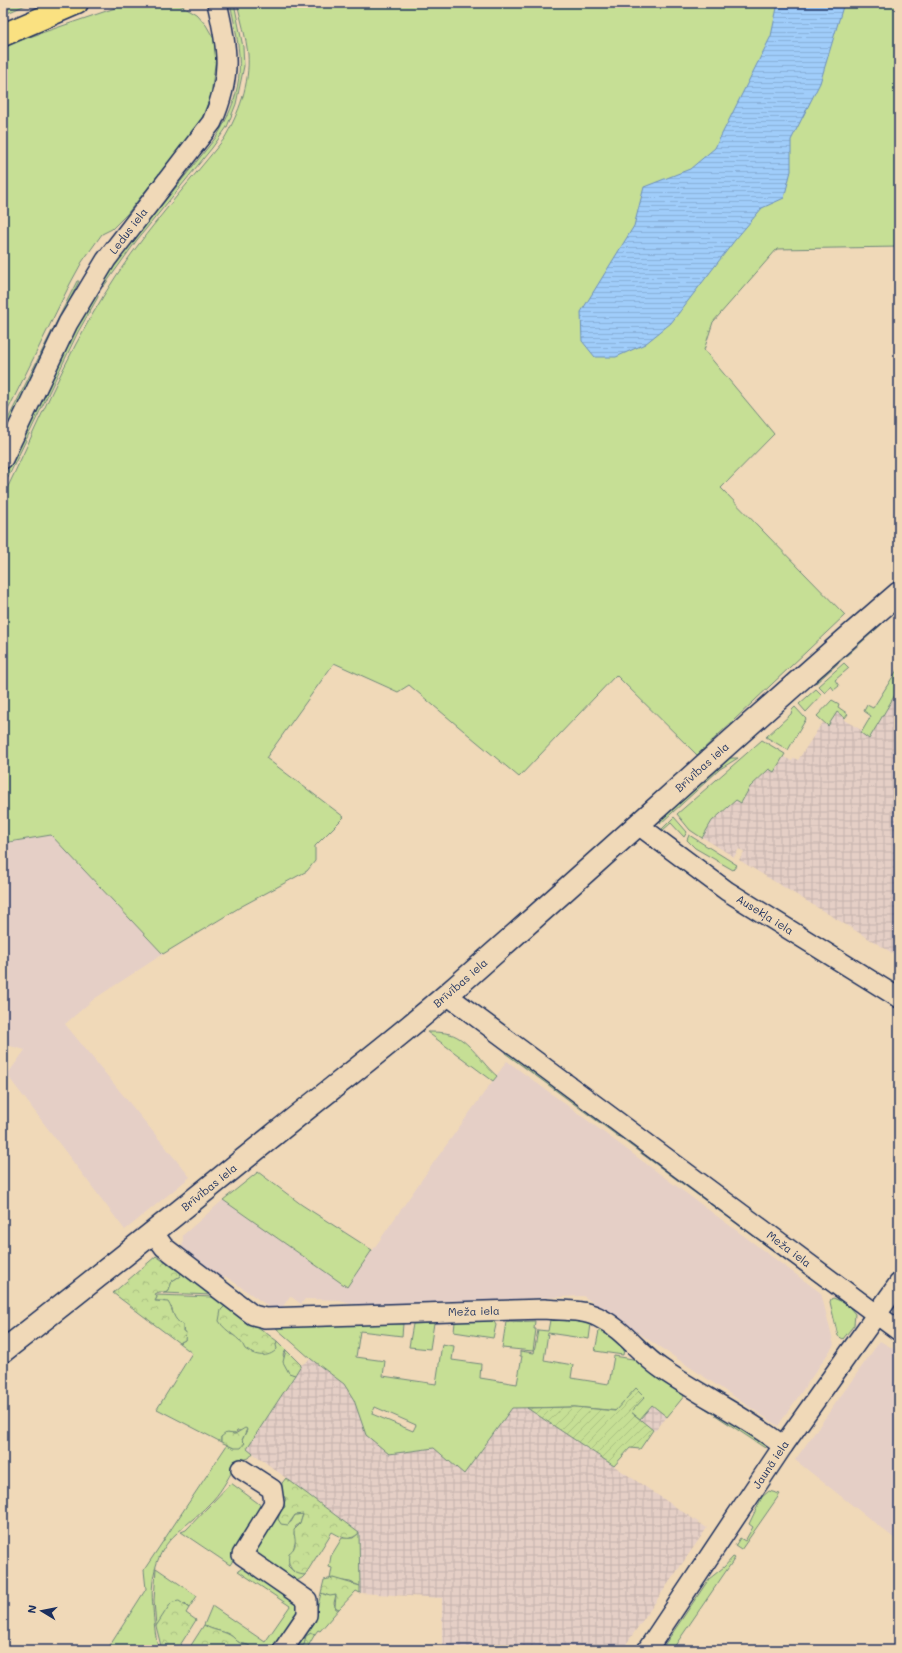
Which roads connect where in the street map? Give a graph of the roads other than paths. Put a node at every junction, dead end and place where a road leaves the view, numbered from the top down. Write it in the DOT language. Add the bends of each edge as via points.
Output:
graph roads {
  1 [pos="77,3"];
  2 [pos="217,3"];
  3 [pos="3,35"];
  4 [pos="3,459"];
  5 [pos="899,593"];
  6 [pos="637,824"];
  7 [pos="447,995"];
  8 [pos="899,998"];
  9 [pos="153,1232"];
  10 [pos="899,1283"];
  11 [pos="876,1314"];
  12 [pos="899,1330"];
  13 [pos="3,1351"];
  14 [pos="783,1446"];
  15 [pos="241,1469"];
  16 [pos="283,1650"];
  17 [pos="647,1650"];
  1 -- 3 [label="main road"];
  2 -- 4 [label="street, Ledus iela" via="227,56 222,100 212,122 106,260 68,324"];
  5 -- 6 [label="main road, Brīvības iela"];
  6 -- 7 [label="main road, Brīvības iela"];
  6 -- 8 [label="street, Ausekļa iela" via="726,891"];
  7 -- 9 [label="main road, Brīvības iela"];
  7 -- 11 [label="street, Meža iela"];
  9 -- 13 [label="main road, Brīvības iela"];
  9 -- 14 [label="street, Meža iela" via="164,1247 253,1315 265,1318 544,1309 582,1312 597,1316 620,1331 661,1368"];
  10 -- 11 [label="street, Jaunā iela"];
  11 -- 12 [label="street, Meža iela"];
  11 -- 14 [label="street, Jaunā iela"];
  14 -- 17 [label="street, Jaunā iela"];
  15 -- 16 [label="street" via="272,1489 274,1504 242,1555 307,1600 307,1615"];
}
